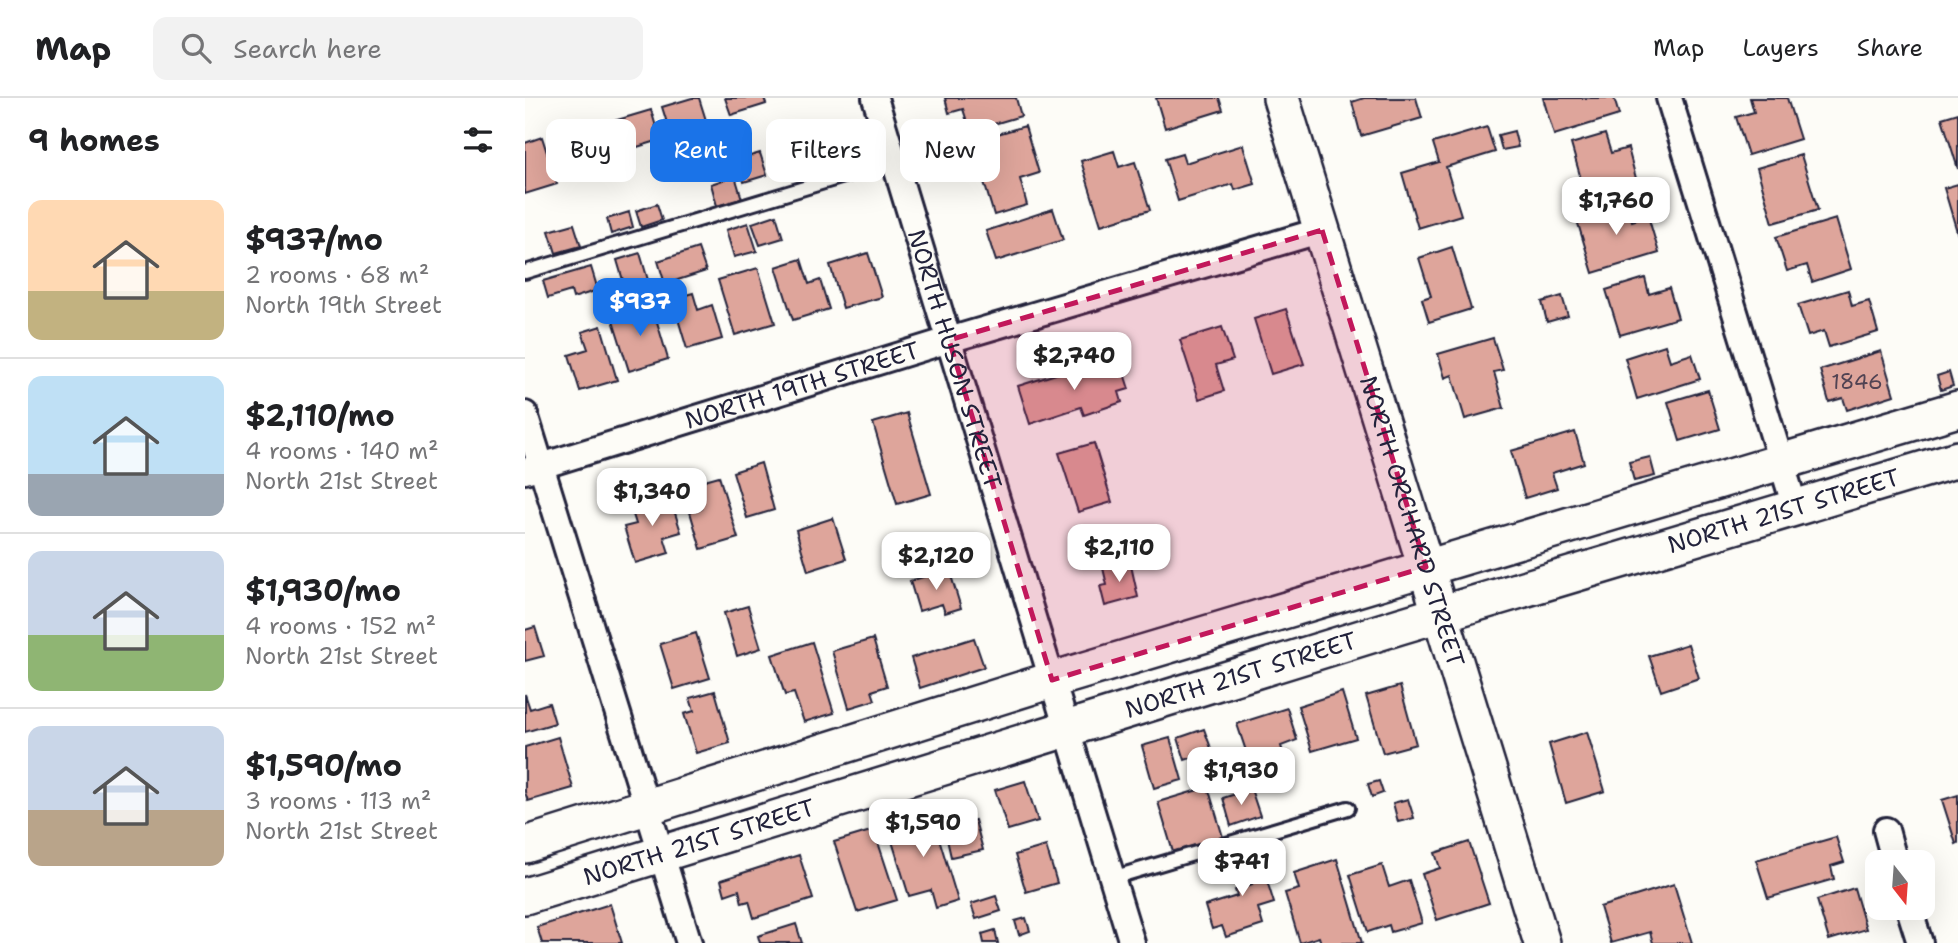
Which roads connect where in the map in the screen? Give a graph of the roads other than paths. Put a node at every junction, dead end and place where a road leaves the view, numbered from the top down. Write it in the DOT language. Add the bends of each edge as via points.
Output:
graph roads {
  1 [pos="875,98"];
  2 [pos="1281,98"];
  3 [pos="1669,98"];
  4 [pos="894,161"];
  5 [pos="1322,230"];
  6 [pos="525,272"];
  7 [pos="949,341"];
  8 [pos="1958,409"];
  9 [pos="525,414"];
  10 [pos="1958,459"];
  11 [pos="1781,462"];
  12 [pos="533,469"];
  13 [pos="1795,506"];
  14 [pos="1426,567"];
  15 [pos="1442,614"];
  16 [pos="1052,680"];
  17 [pos="1066,729"];
  18 [pos="648,807"];
  19 [pos="1348,808"];
  20 [pos="1886,830"];
  21 [pos="525,845"];
  22 [pos="1891,850"];
  23 [pos="663,853"];
  24 [pos="1112,878"];
  25 [pos="525,896"];
  26 [pos="1913,920"];
  27 [pos="689,943"];
  28 [pos="1132,943"];
  29 [pos="1542,943"];
  30 [pos="1920,943"];
  1 -- 4 [label="street, NORTH HUSON STREET"];
  2 -- 5 [label="main road, NORTH ORCHARD STREET"];
  3 -- 11 [label="street"];
  4 -- 6 [label="lane"];
  4 -- 7 [label="street, NORTH HUSON STREET"];
  5 -- 7 [label="street, NORTH 19TH STREET"];
  5 -- 14 [label="main road, NORTH ORCHARD STREET"];
  7 -- 12 [label="street, NORTH 19TH STREET"];
  7 -- 16 [label="street, NORTH HUSON STREET"];
  8 -- 11 [label="main road, NORTH 21ST STREET"];
  9 -- 12 [label="street"];
  10 -- 13 [label="main road, NORTH 21ST STREET"];
  11 -- 13 [label="street"];
  11 -- 14 [label="main road, NORTH 21ST STREET"];
  12 -- 18 [label="street"];
  13 -- 15 [label="main road, NORTH 21ST STREET"];
  14 -- 15 [label="main road, NORTH ORCHARD STREET"];
  14 -- 16 [label="main road, NORTH 21ST STREET"];
  15 -- 17 [label="main road, NORTH 21ST STREET"];
  15 -- 29 [label="main road, NORTH ORCHARD STREET"];
  16 -- 17 [label="street, NORTH HUSON STREET"];
  16 -- 18 [label="main road, NORTH 21ST STREET"];
  17 -- 23 [label="main road, NORTH 21ST STREET"];
  17 -- 24 [label="street, NORTH HUSON STREET"];
  18 -- 21 [label="main road, NORTH 21ST STREET"];
  18 -- 23 [label="street"];
  19 -- 24 [label="lane"];
  20 -- 22 [label="street"];
  23 -- 25 [label="main road, NORTH 21ST STREET"];
  23 -- 27 [label="street"];
  24 -- 28 [label="street, NORTH HUSON STREET"];
  26 -- 30 [label="street"];
}
